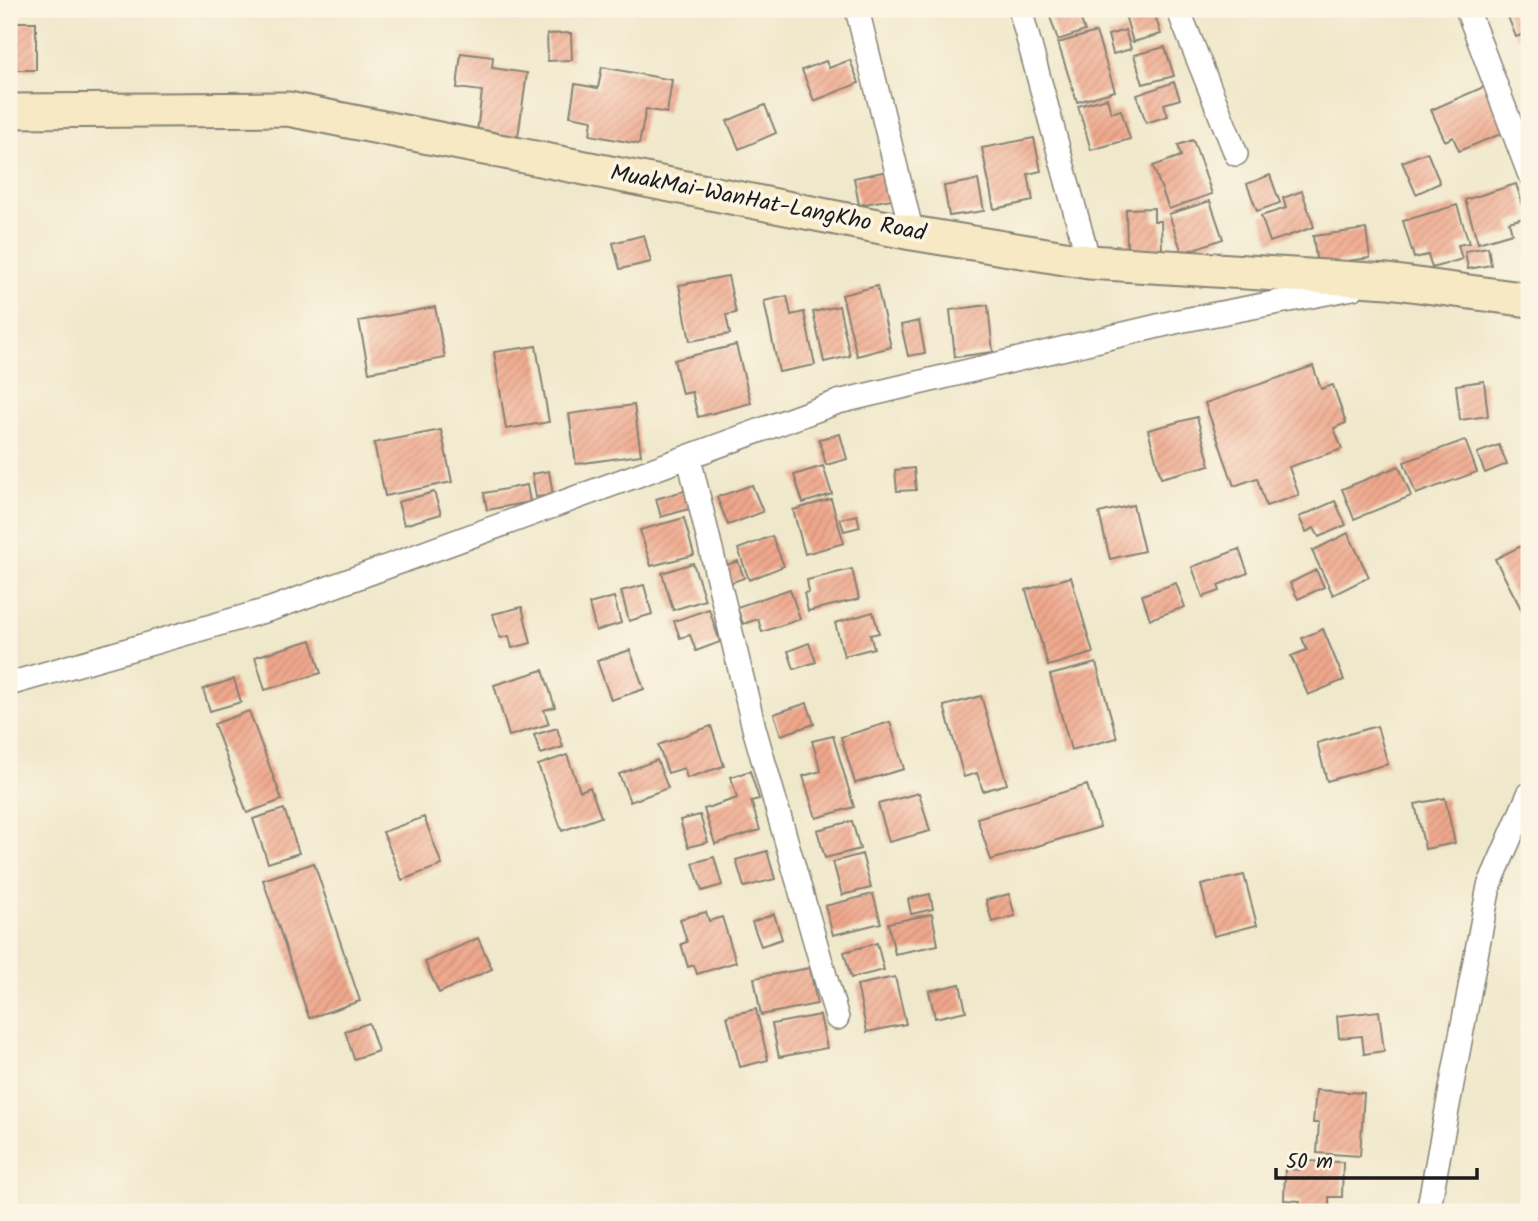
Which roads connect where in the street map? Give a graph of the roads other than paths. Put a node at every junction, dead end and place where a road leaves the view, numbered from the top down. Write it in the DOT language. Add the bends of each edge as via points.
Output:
graph roads {
  1 [pos="1020,9"];
  2 [pos="1178,9"];
  3 [pos="1467,9"];
  4 [pos="863,10"];
  5 [pos="9,111"];
  6 [pos="1236,153"];
  7 [pos="1529,173"];
  8 [pos="912,233"];
  9 [pos="1089,262"];
  10 [pos="1388,281"];
  11 [pos="1529,300"];
  12 [pos="689,458"];
  13 [pos="9,684"];
  14 [pos="1529,794"];
  15 [pos="837,1018"];
  16 [pos="1428,1212"];
  1 -- 9 [label="street"];
  2 -- 6 [label="street"];
  3 -- 7 [label="street"];
  4 -- 8 [label="street"];
  5 -- 8 [label="main road, MuakMai-WanHat-LangKho Road" via="288,109"];
  8 -- 9 [label="main road, MuakMai-WanHat-LangKho Road"];
  9 -- 10 [label="main road, MuakMai-WanHat-LangKho Road"];
  10 -- 11 [label="main road, MuakMai-WanHat-LangKho Road"];
  10 -- 12 [label="street" via="1179,321 838,402"];
  12 -- 13 [label="street" via="271,609"];
  12 -- 15 [label="street" via="754,728"];
  14 -- 16 [label="street" via="1489,886"];
}
